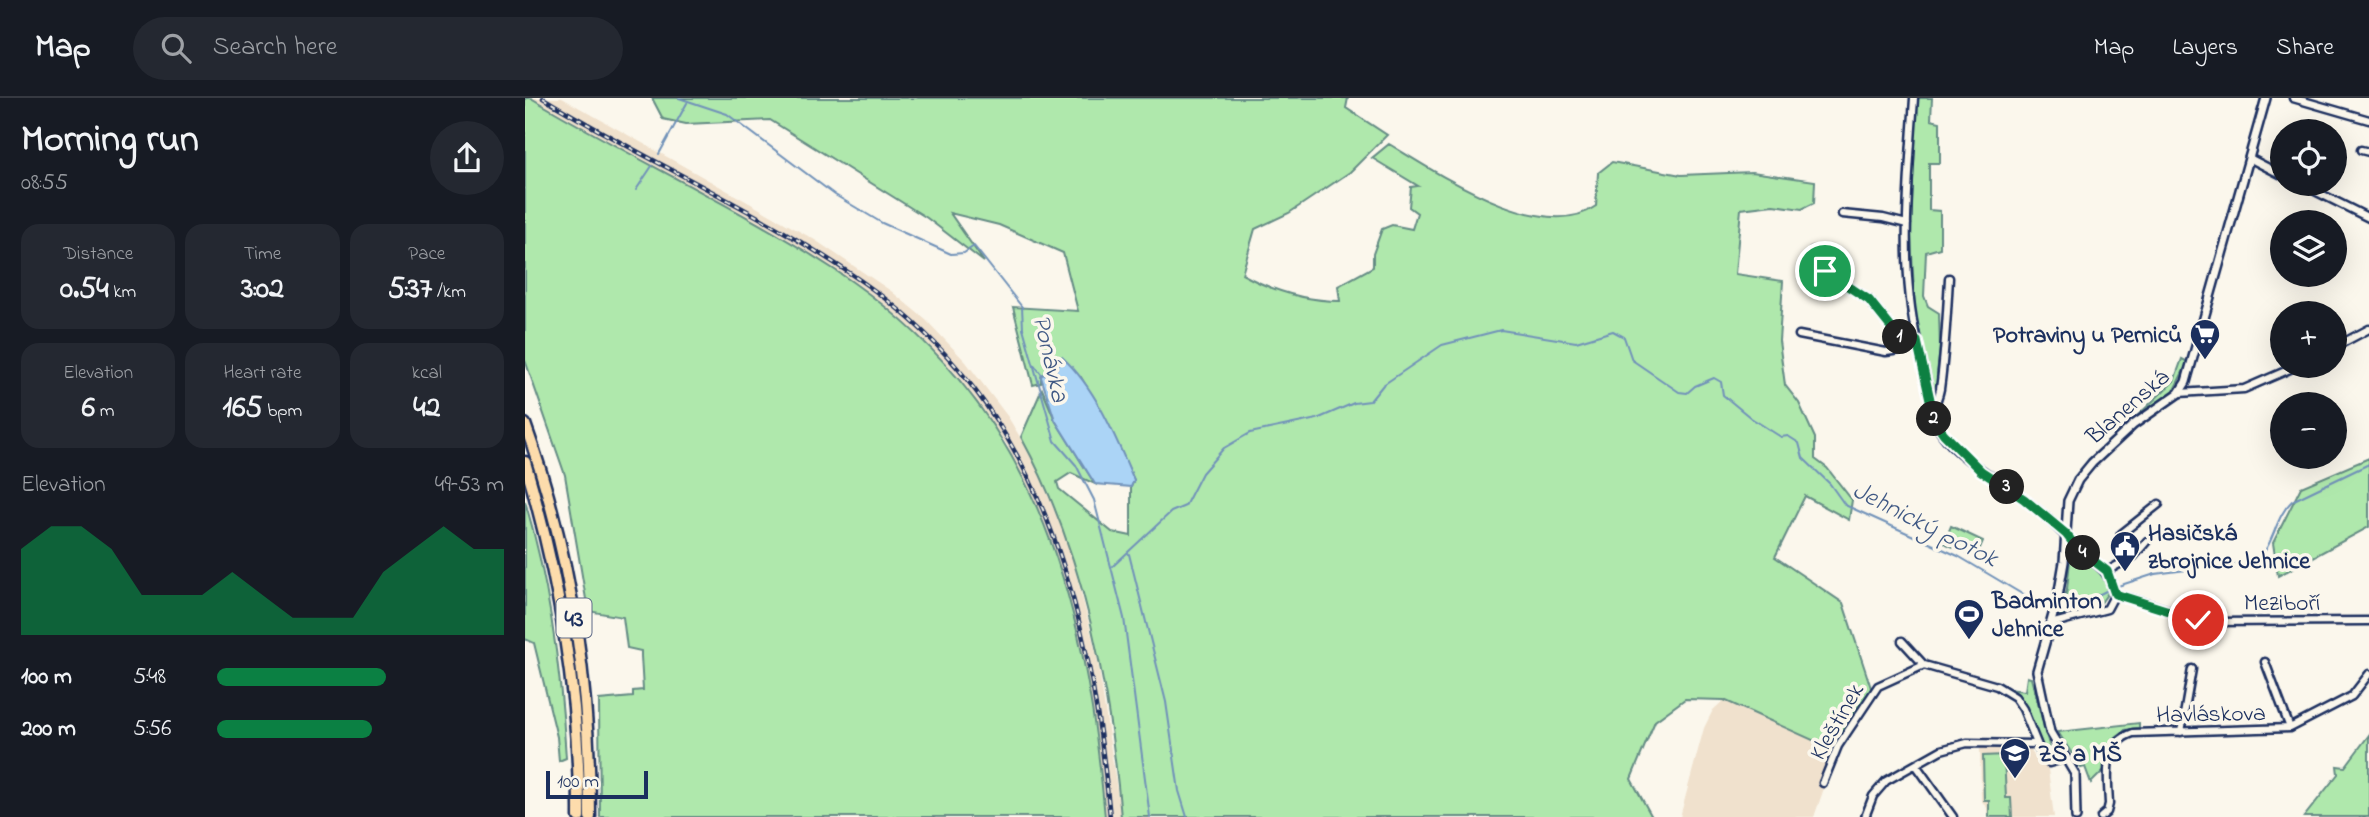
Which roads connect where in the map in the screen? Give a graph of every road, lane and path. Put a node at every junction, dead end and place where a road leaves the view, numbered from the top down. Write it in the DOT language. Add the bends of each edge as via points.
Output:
graph roads {
  1 [pos="1914,98"];
  2 [pos="2266,98"];
  3 [pos="2293,98"];
  4 [pos="2369,120"];
  5 [pos="2249,158"];
  6 [pos="2270,169"];
  7 [pos="2325,196"];
  8 [pos="1842,214"];
  9 [pos="2369,218"];
  10 [pos="1907,224"];
  11 [pos="1813,251"];
  12 [pos="1949,278"];
  13 [pos="2369,329"];
  14 [pos="1799,335"];
  15 [pos="1917,341"];
  16 [pos="2347,341"];
  17 [pos="1905,345"];
  18 [pos="2270,378"];
  19 [pos="2179,393"];
  20 [pos="1933,409"];
  21 [pos="525,424"];
  22 [pos="525,462"];
  23 [pos="2158,504"];
  24 [pos="2066,534"];
  25 [pos="2147,541"];
  26 [pos="2134,556"];
  27 [pos="2107,571"];
  28 [pos="2115,594"];
  29 [pos="2369,621"];
  30 [pos="2050,625"];
  31 [pos="1902,641"];
  32 [pos="2265,662"];
  33 [pos="1924,665"];
  34 [pos="2192,669"];
  35 [pos="2369,674"];
  36 [pos="2290,728"];
  37 [pos="2181,732"];
  38 [pos="2036,744"];
  39 [pos="2066,758"];
  40 [pos="1916,765"];
  41 [pos="1823,783"];
  42 [pos="579,817"];
  43 [pos="590,817"];
  44 [pos="1865,817"];
  45 [pos="1953,817"];
  46 [pos="2076,817"];
  47 [pos="2101,817"];
  1 -- 10 [label="street"];
  2 -- 5 [label="street, Blanenská"];
  3 -- 4 [label="street"];
  5 -- 6 [label="street"];
  5 -- 19 [label="street, Blanenská" via="2191,367"];
  7 -- 9 [label="street"];
  8 -- 10 [label="street"];
  10 -- 15 [label="street" via="1910,305"];
  11 -- 17 [label="street" via="1825,271 1869,300"];
  12 -- 20 [label="street" via="1945,355"];
  13 -- 16 [label="street"];
  14 -- 17 [label="street" via="1886,352"];
  15 -- 17 [label="street"];
  15 -- 20 [label="street"];
  18 -- 19 [label="street" via="2244,389"];
  19 -- 24 [label="street, Blanenská" via="2116,439 2078,480 2068,501"];
  20 -- 24 [label="street" via="1939,427 1971,462"];
  21 -- 43 [label="highway, 43" via="563,561 577,632"];
  22 -- 42 [label="highway, 43" via="563,617 576,731"];
  23 -- 26 [label="street" via="2121,534"];
  24 -- 27 [label="street"];
  24 -- 30 [label="street, Blanenská" via="2062,579"];
  25 -- 26 [label="street"];
  26 -- 27 [label="street"];
  27 -- 28 [label="street"];
  28 -- 29 [label="street, Meziboří" via="2198,620"];
  28 -- 30 [label="street" via="2107,609"];
  30 -- 39 [label="street, Blanenská" via="2037,671 2050,732"];
  31 -- 33 [label="street"];
  32 -- 36 [label="street"];
  33 -- 38 [label="street" via="1997,686 2015,697"];
  33 -- 41 [label="street, Kleštínek" via="1878,686 1838,746"];
  34 -- 37 [label="street"];
  35 -- 36 [label="street, Havláskova" via="2352,696"];
  36 -- 37 [label="street, Havláskova"];
  37 -- 47 [label="street, Havláskova" via="2133,733 2118,740 2108,763 2109,804"];
  38 -- 39 [label="street" via="2049,763"];
  38 -- 40 [label="street" via="1956,744"];
  39 -- 46 [label="street, Blanenská" via="2077,780"];
  40 -- 44 [label="street" via="1886,781 1873,796"];
  40 -- 45 [label="street"];
}
